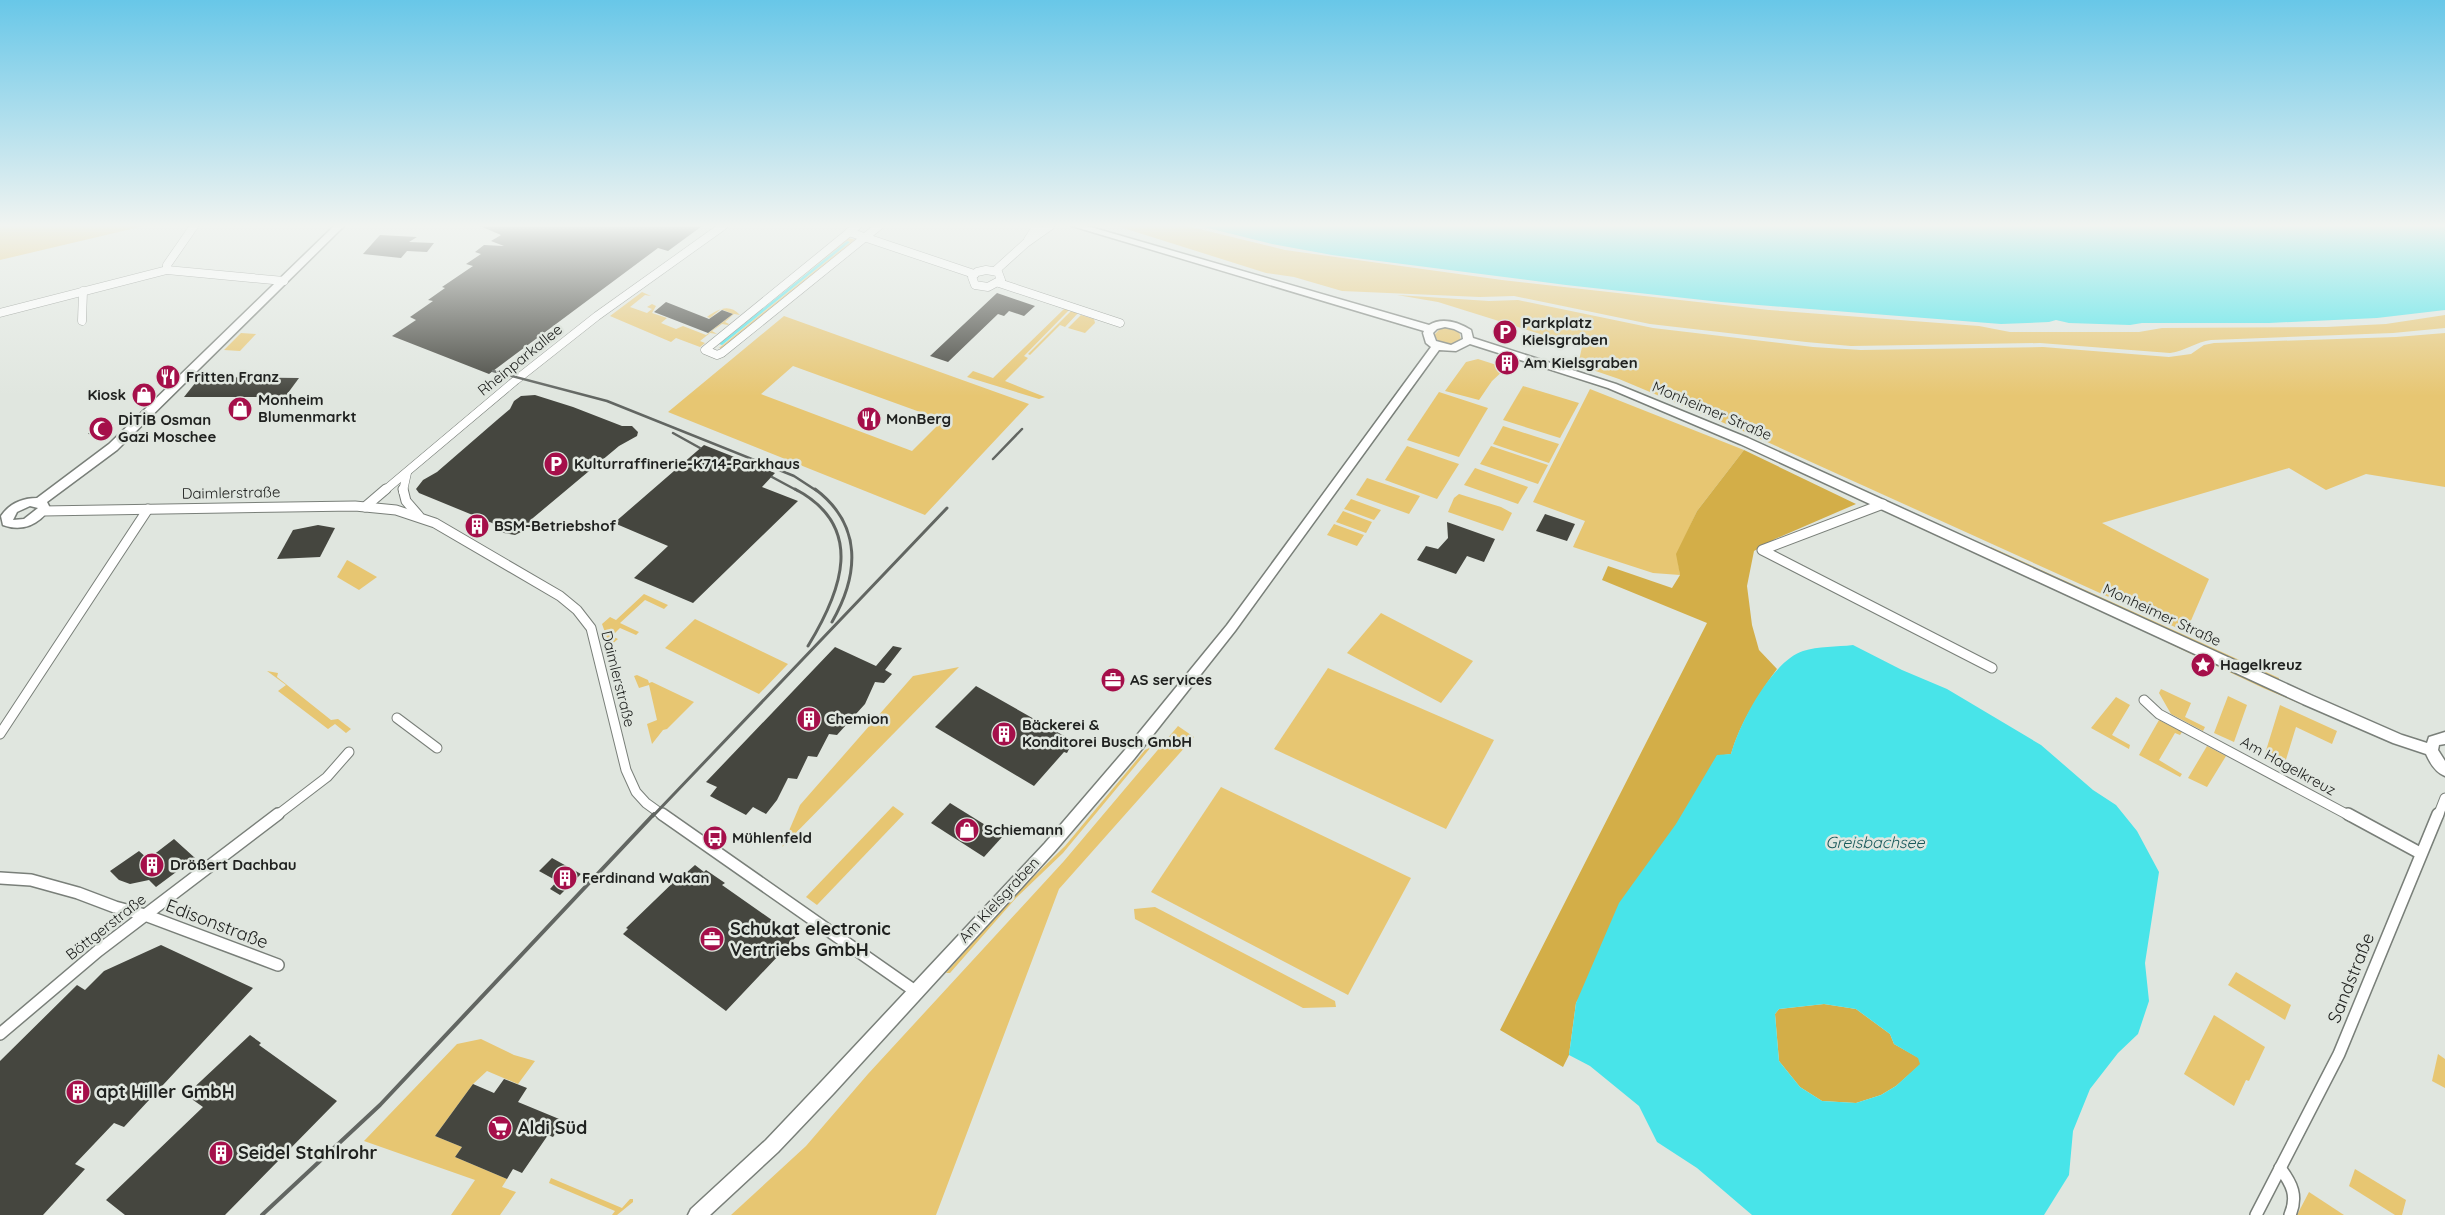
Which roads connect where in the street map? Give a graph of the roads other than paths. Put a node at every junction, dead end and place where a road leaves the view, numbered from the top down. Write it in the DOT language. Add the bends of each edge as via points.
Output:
graph roads {
  1 [pos="116,283"];
  2 [pos="282,283"];
  3 [pos="644,283"];
  4 [pos="786,283"];
  5 [pos="809,283"];
  6 [pos="974,283"];
  7 [pos="997,283"];
  8 [pos="1001,283"];
  9 [pos="1272,283"];
  10 [pos="83,291"];
  11 [pos="0,313"];
  12 [pos="82,321"];
  13 [pos="1120,323"];
  14 [pos="1430,329"];
  15 [pos="1468,340"];
  16 [pos="1437,346"];
  17 [pos="408,471"];
  18 [pos="1883,504"];
  19 [pos="41,506"];
  20 [pos="365,507"];
  21 [pos="148,509"];
  22 [pos="419,516"];
  23 [pos="5,520"];
  24 [pos="1992,668"];
  25 [pos="2144,700"];
  26 [pos="396,718"];
  27 [pos="0,734"];
  28 [pos="2445,738"];
  29 [pos="437,748"];
  30 [pos="2431,750"];
  31 [pos="349,752"];
  32 [pos="2445,770"];
  33 [pos="2445,798"];
  34 [pos="2420,854"];
  35 [pos="0,878"];
  36 [pos="145,915"];
  37 [pos="278,965"];
  38 [pos="915,991"];
  39 [pos="0,1034"];
  40 [pos="2280,1168"];
  41 [pos="697,1215"];
  42 [pos="2256,1215"];
  43 [pos="2290,1215"];
  1 -- 10 [label="street"];
  2 -- 19 [label="street" via="130,431"];
  3 -- 17 [label="street, Rheinparkallee" via="516,380"];
  4 -- 5 [label="street" via="705,350 722,353"];
  6 -- 7 [label="street" via="988,287"];
  8 -- 13 [label="street"];
  9 -- 14 [label="street"];
  10 -- 11 [label="street"];
  10 -- 12 [label="street"];
  14 -- 15 [label="street" via="1445,324 1457,326 1467,332"];
  14 -- 16 [label="street" via="1428,338"];
  15 -- 16 [label="street" via="1452,349"];
  15 -- 18 [label="street, Monheimer Straße" via="1612,386"];
  16 -- 38 [label="street, Am Kielsgraben" via="1231,628 1173,702 1050,846"];
  17 -- 20 [label="street, Rheinparkallee"];
  17 -- 22 [label="street, Daimlerstraße" via="401,492"];
  18 -- 24 [label="street" via="1762,550"];
  18 -- 30 [label="street, Monheimer Straße" via="2308,700"];
  19 -- 21 [label="street, Daimlerstraße"];
  19 -- 23 [label="street" via="24,503"];
  19 -- 23 [label="street" via="28,522"];
  20 -- 21 [label="street, Daimlerstraße"];
  20 -- 22 [label="street, Daimlerstraße"];
  21 -- 27 [label="street"];
  22 -- 38 [label="street, Daimlerstraße" via="457,534 560,596 577,610 591,628 628,774 636,792 646,803"];
  25 -- 34 [label="street, Am Hagelkreuz" via="2159,714"];
  26 -- 29 [label="street"];
  28 -- 30 [label="street" via="2434,741"];
  30 -- 32 [label="street"];
  31 -- 36 [label="street, Böttgerstraße" via="327,777"];
  33 -- 34 [label="street, Sandstraße"];
  34 -- 40 [label="street, Sandstraße" via="2339,1054"];
  35 -- 36 [label="street, Edisonstraße" via="31,880"];
  36 -- 37 [label="street, Edisonstraße"];
  36 -- 39 [label="street, Böttgerstraße" via="98,950"];
  38 -- 41 [label="street, Am Kielsgraben" via="772,1146"];
  40 -- 42 [label="street, Sandstraße"];
  40 -- 43 [label="street" via="2296,1196"];
}
